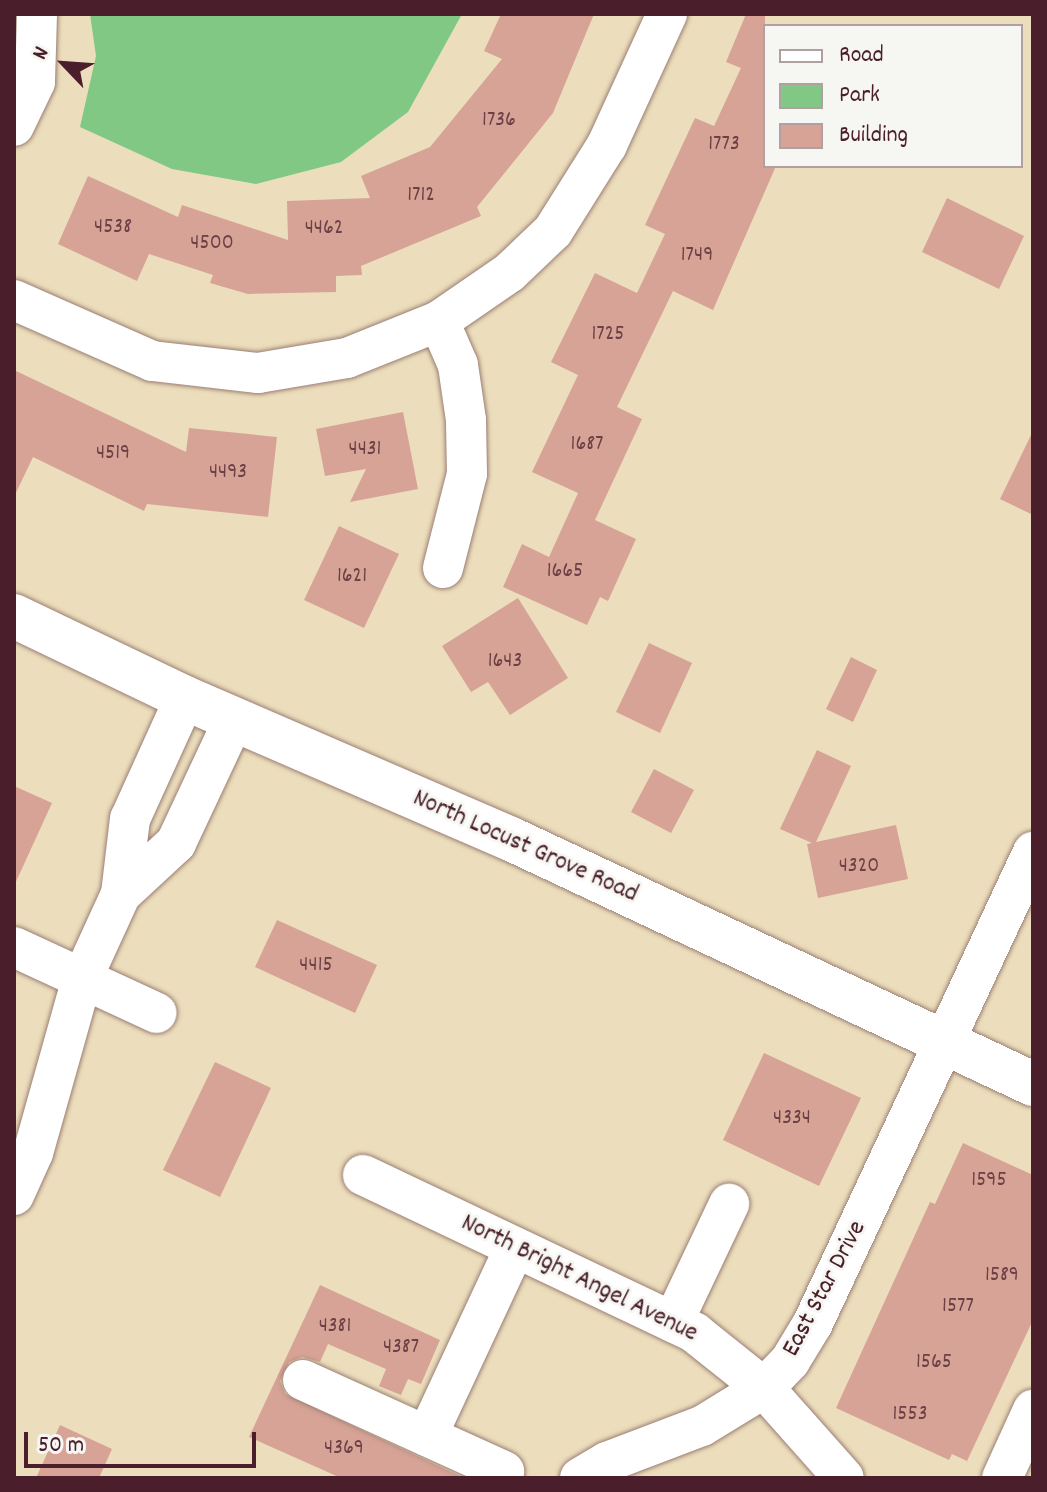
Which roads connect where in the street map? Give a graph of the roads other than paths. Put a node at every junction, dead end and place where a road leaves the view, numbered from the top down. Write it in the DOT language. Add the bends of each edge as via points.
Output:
graph roads {
  1 [pos="37,14"];
  2 [pos="667,14"];
  3 [pos="14,126"];
  4 [pos="14,300"];
  5 [pos="439,321"];
  6 [pos="443,568"];
  7 [pos="14,616"];
  8 [pos="185,698"];
  9 [pos="234,719"];
  10 [pos="1033,852"];
  11 [pos="121,894"];
  12 [pos="14,947"];
  13 [pos="82,979"];
  14 [pos="157,1013"];
  15 [pos="944,1043"];
  16 [pos="1033,1084"];
  17 [pos="363,1175"];
  18 [pos="14,1195"];
  19 [pos="729,1204"];
  20 [pos="515,1247"];
  21 [pos="673,1322"];
  22 [pos="303,1380"];
  23 [pos="764,1388"];
  24 [pos="1033,1410"];
  25 [pos="427,1436"];
  26 [pos="504,1471"];
  27 [pos="580,1478"];
  28 [pos="844,1478"];
  29 [pos="1002,1478"];
  1 -- 3 [label="street" via="35,82"];
  2 -- 5 [label="street" via="607,145 553,231 510,272"];
  4 -- 5 [label="street" via="152,361 258,373 347,358"];
  5 -- 6 [label="street" via="458,365 467,447 459,520"];
  7 -- 8 [label="main road, North Locust Grove Road"];
  8 -- 9 [label="main road, North Locust Grove Road"];
  8 -- 11 [label="street" via="130,819"];
  9 -- 11 [label="street" via="176,843"];
  9 -- 15 [label="main road, North Locust Grove Road" via="511,839"];
  10 -- 15 [label="street, East Star Drive"];
  11 -- 13 [label="street"];
  12 -- 13 [label="street"];
  13 -- 14 [label="street"];
  13 -- 18 [label="street" via="33,1153"];
  15 -- 16 [label="main road, North Locust Grove Road"];
  15 -- 23 [label="street, East Star Drive" via="813,1323"];
  17 -- 20 [label="street, North Bright Angel Avenue"];
  19 -- 21 [label="street"];
  20 -- 21 [label="street, North Bright Angel Avenue"];
  20 -- 25 [label="street"];
  21 -- 23 [label="street, North Bright Angel Avenue" via="695,1333"];
  22 -- 25 [label="street"];
  23 -- 27 [label="street, East Star Drive" via="702,1426 607,1462"];
  23 -- 28 [label="street, North Bright Angel Avenue"];
  24 -- 29 [label="street"];
  25 -- 26 [label="street"];
}
